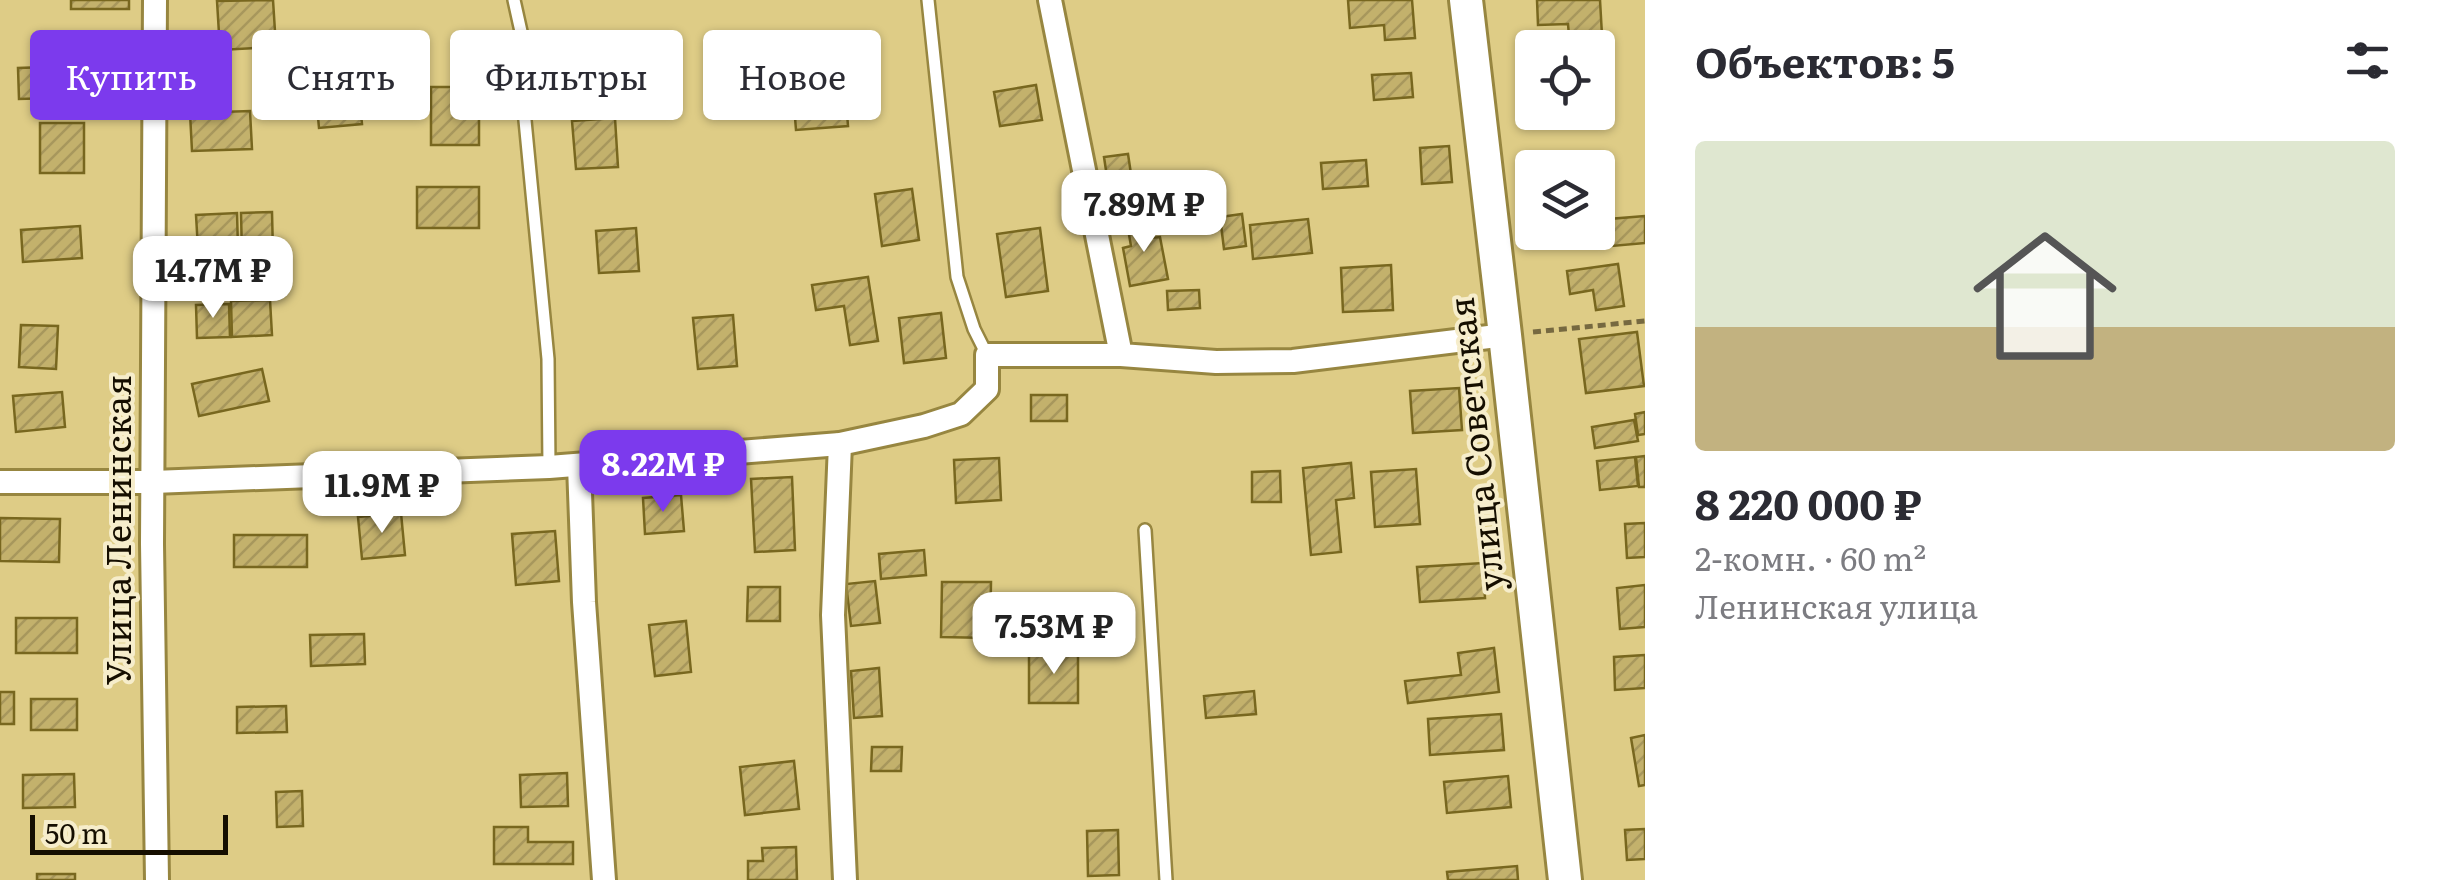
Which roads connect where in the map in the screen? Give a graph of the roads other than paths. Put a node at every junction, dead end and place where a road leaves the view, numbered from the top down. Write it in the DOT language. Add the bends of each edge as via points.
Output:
graph roads {
  1 [pos="155,0"];
  2 [pos="514,0"];
  3 [pos="928,0"];
  4 [pos="1050,0"];
  5 [pos="1466,0"];
  6 [pos="1505,335"];
  7 [pos="987,355"];
  8 [pos="1121,355"];
  9 [pos="840,444"];
  10 [pos="579,465"];
  11 [pos="548,467"];
  12 [pos="0,482"];
  13 [pos="153,482"];
  14 [pos="1145,530"];
  15 [pos="157,880"];
  16 [pos="604,880"];
  17 [pos="845,880"];
  18 [pos="1166,880"];
  19 [pos="1565,880"];
  1 -- 13 [label="street, Улица Ленинская"];
  2 -- 11 [label="lane" via="526,54 524,110 548,359"];
  3 -- 7 [label="lane" via="958,277"];
  4 -- 8 [label="street"];
  5 -- 6 [label="street, улица Советская"];
  6 -- 8 [label="street" via="1293,362"];
  6 -- 19 [label="street, улица Советская"];
  7 -- 8 [label="street"];
  7 -- 9 [label="street" via="987,389 961,414"];
  9 -- 10 [label="street"];
  9 -- 17 [label="street" via="833,615"];
  10 -- 11 [label="street"];
  10 -- 16 [label="street"];
  11 -- 13 [label="street"];
  12 -- 13 [label="street"];
  13 -- 15 [label="street, Улица Ленинская"];
  14 -- 18 [label="lane"];
}
